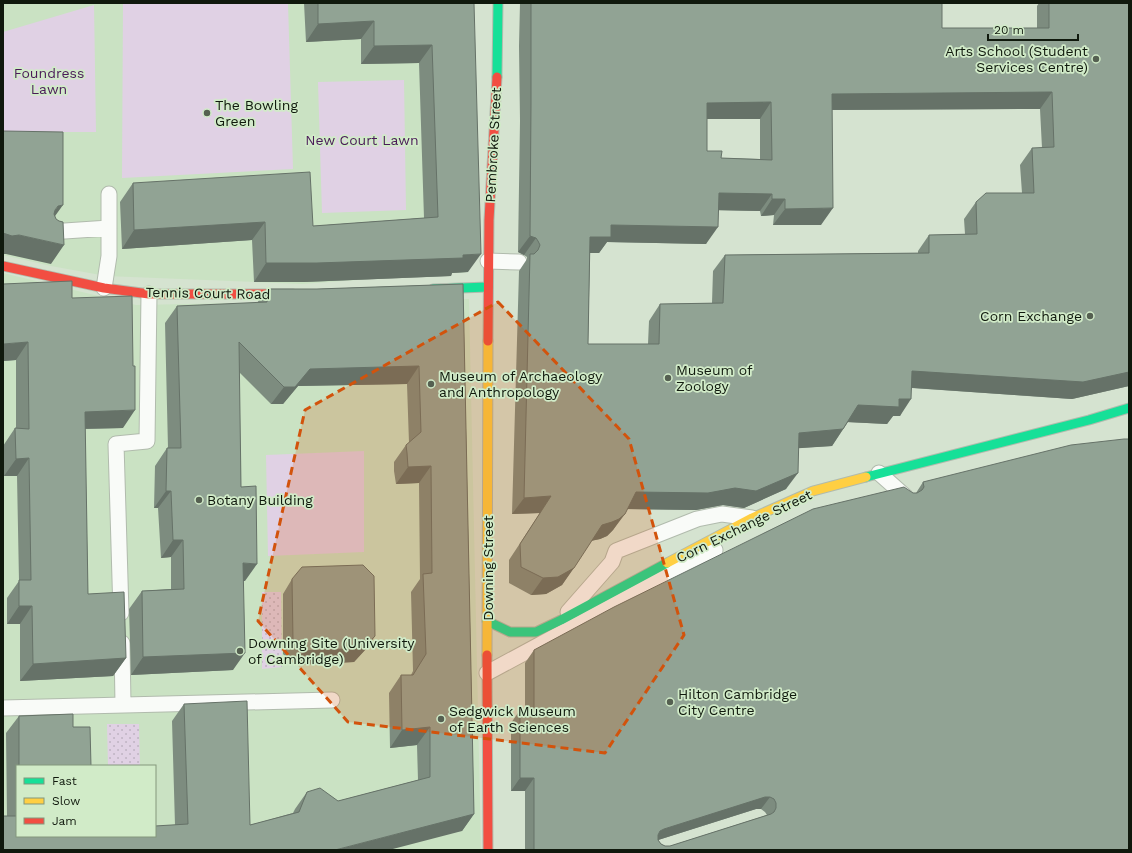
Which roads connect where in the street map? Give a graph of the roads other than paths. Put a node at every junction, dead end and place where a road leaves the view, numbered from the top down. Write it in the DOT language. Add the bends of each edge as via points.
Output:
graph roads {
  1 [pos="498,3"];
  2 [pos="109,194"];
  3 [pos="109,228"];
  4 [pos="50,232"];
  5 [pos="488,261"];
  6 [pos="519,262"];
  7 [pos="3,266"];
  8 [pos="105,282"];
  9 [pos="488,287"];
  10 [pos="424,289"];
  11 [pos="149,294"];
  12 [pos="304,294"];
  13 [pos="1129,408"];
  14 [pos="878,473"];
  15 [pos="906,497"];
  16 [pos="745,526"];
  17 [pos="561,620"];
  18 [pos="487,621"];
  19 [pos="487,673"];
  20 [pos="332,700"];
  21 [pos="123,705"];
  22 [pos="3,708"];
  23 [pos="488,850"];
  1 -- 5 [label="street, Pembroke Street"];
  2 -- 3 [label="lane"];
  3 -- 4 [label="lane"];
  3 -- 8 [label="lane" via="109,256"];
  5 -- 6 [label="lane"];
  5 -- 9 [label="street, Pembroke Street"];
  7 -- 8 [label="street, Tennis Court Road"];
  8 -- 11 [label="street, Tennis Court Road"];
  9 -- 10 [label="street"];
  9 -- 18 [label="street, Downing Street"];
  11 -- 12 [label="street, Tennis Court Road"];
  11 -- 21 [label="lane" via="147,441 116,444"];
  13 -- 14 [label="street, Corn Exchange Street"];
  14 -- 15 [label="lane"];
  14 -- 16 [label="street, Corn Exchange Street" via="813,491"];
  16 -- 17 [label="street, Corn Exchange Street"];
  16 -- 17 [label="lane" via="722,514 697,519 616,551 612,562"];
  16 -- 19 [label="lane"];
  17 -- 18 [label="street, Corn Exchange Street" via="536,632 510,632"];
  18 -- 19 [label="street, Downing Street"];
  19 -- 23 [label="street, Downing Street"];
  20 -- 21 [label="lane"];
  21 -- 22 [label="lane"];
}
